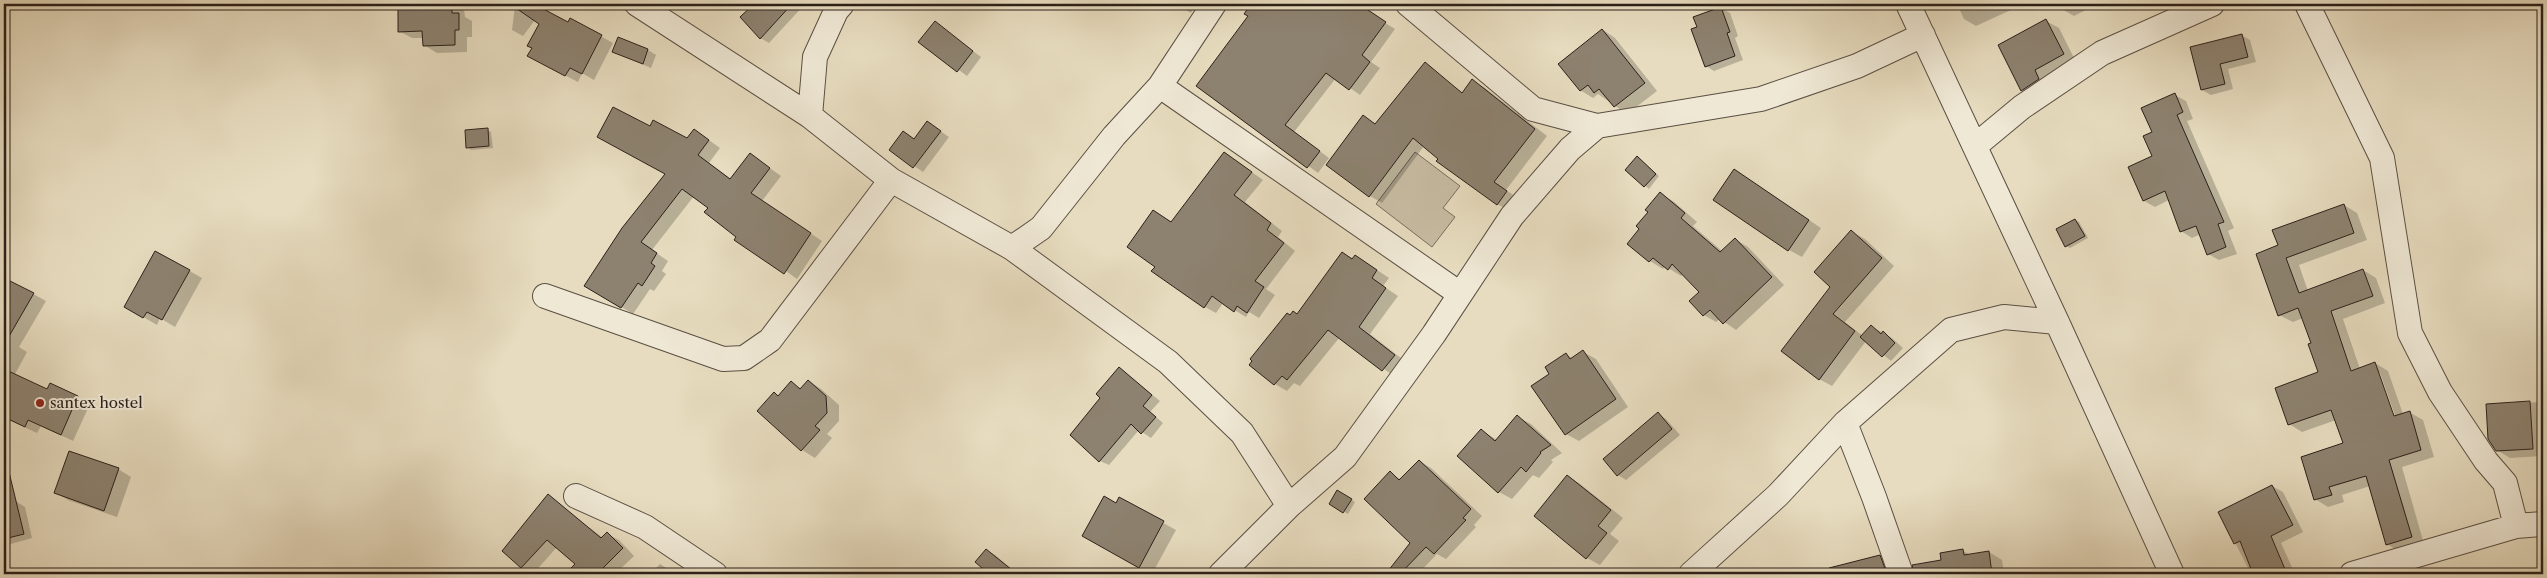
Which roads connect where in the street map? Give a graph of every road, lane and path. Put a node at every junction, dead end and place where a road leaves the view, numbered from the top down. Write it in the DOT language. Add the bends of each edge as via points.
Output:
graph roads {
  1 [pos="638,4"];
  2 [pos="1214,4"];
  3 [pos="1408,4"];
  4 [pos="1908,4"];
  5 [pos="2212,4"];
  6 [pos="2307,4"];
  7 [pos="836,6"];
  8 [pos="1923,35"];
  9 [pos="1160,86"];
  10 [pos="810,116"];
  11 [pos="1597,126"];
  12 [pos="1975,146"];
  13 [pos="891,180"];
  14 [pos="1012,248"];
  15 [pos="1460,294"];
  16 [pos="545,296"];
  17 [pos="2057,322"];
  18 [pos="1845,423"];
  19 [pos="576,496"];
  20 [pos="1289,506"];
  21 [pos="2543,524"];
  22 [pos="2516,526"];
  23 [pos="715,574"];
  24 [pos="1221,574"];
  25 [pos="1691,574"];
  26 [pos="1901,574"];
  27 [pos="2172,574"];
  28 [pos="2352,574"];
  1 -- 10 [label="street"];
  2 -- 9 [label="street"];
  3 -- 11 [label="street" via="1533,109"];
  4 -- 8 [label="street"];
  5 -- 12 [label="street" via="2102,53 2022,107"];
  6 -- 22 [label="street" via="2382,158 2410,333 2440,392 2486,461 2505,482"];
  7 -- 10 [label="street" via="815,57"];
  8 -- 11 [label="street" via="1857,66 1761,99"];
  8 -- 12 [label="street"];
  9 -- 14 [label="street" via="1114,136 1041,228"];
  9 -- 15 [label="street"];
  10 -- 13 [label="street"];
  11 -- 15 [label="street" via="1570,149 1512,216"];
  12 -- 17 [label="street"];
  13 -- 14 [label="street"];
  13 -- 16 [label="street" via="770,340 744,358 723,360"];
  14 -- 20 [label="street" via="1168,362 1242,433"];
  15 -- 20 [label="street" via="1345,457"];
  17 -- 18 [label="street" via="2004,317 1951,330"];
  17 -- 27 [label="street"];
  18 -- 25 [label="street" via="1778,495"];
  18 -- 26 [label="street"];
  19 -- 23 [label="street" via="645,528"];
  20 -- 24 [label="street"];
  21 -- 22 [label="street"];
  22 -- 28 [label="street"];
}
